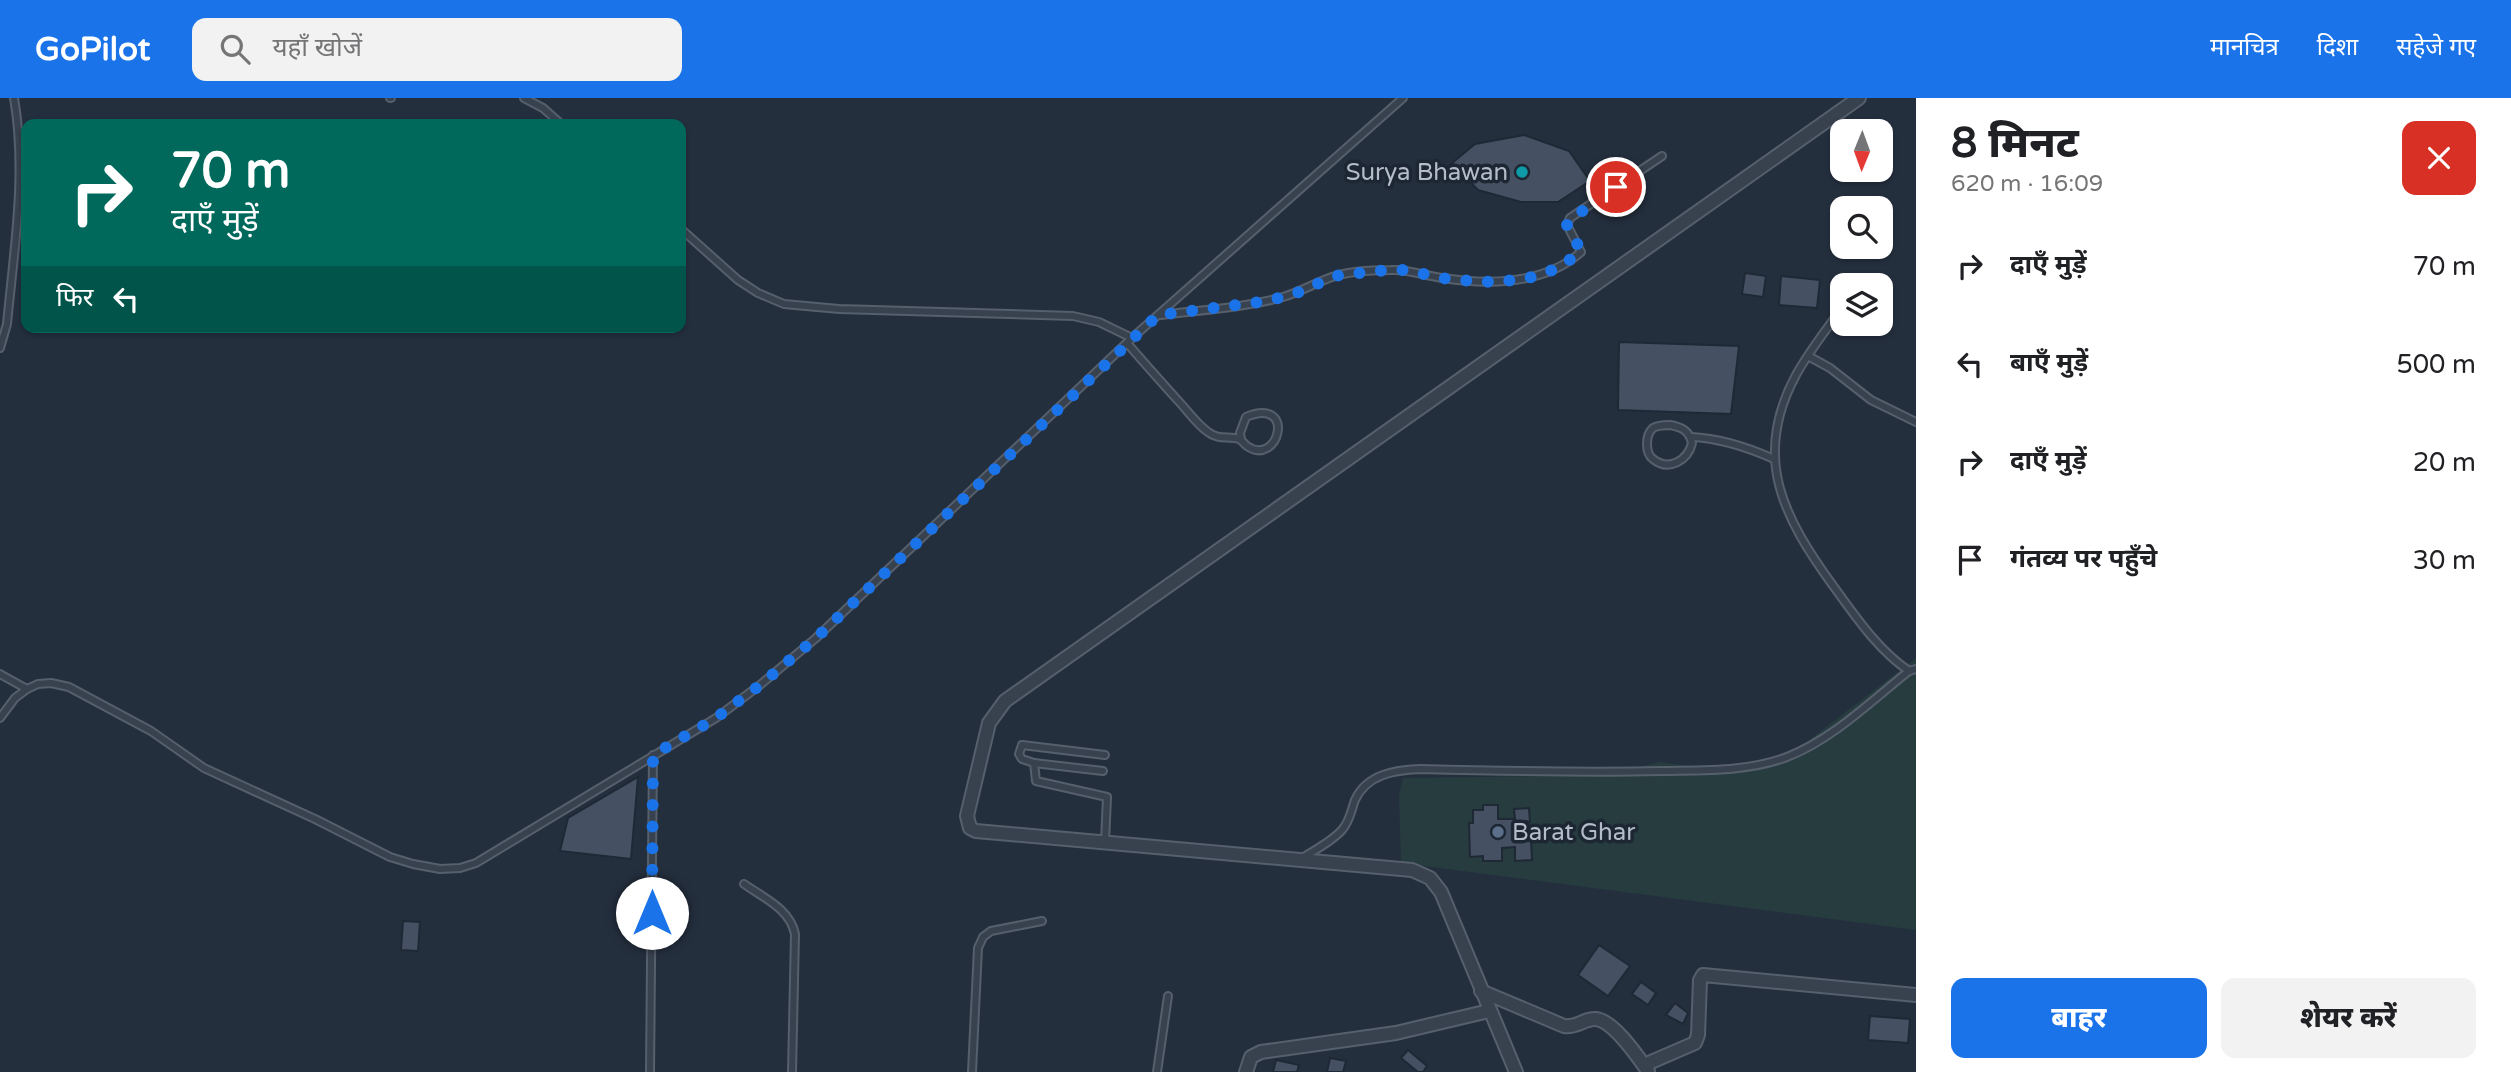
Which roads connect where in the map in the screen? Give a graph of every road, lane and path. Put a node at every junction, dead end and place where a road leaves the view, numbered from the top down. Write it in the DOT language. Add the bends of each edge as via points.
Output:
graph roads {
  1 [pos="14,98"];
  2 [pos="524,98"];
  3 [pos="1403,98"];
  4 [pos="1859,98"];
  5 [pos="555,119"];
  6 [pos="1662,156"];
  7 [pos="686,233"];
  8 [pos="1158,315"];
  9 [pos="1830,324"];
  10 [pos="1130,341"];
  11 [pos="0,348"];
  12 [pos="1808,356"];
  13 [pos="1916,422"];
  14 [pos="1690,437"];
  15 [pos="1241,439"];
  16 [pos="1774,459"];
  17 [pos="1913,670"];
  18 [pos="0,674"];
  19 [pos="27,689"];
  20 [pos="0,718"];
  21 [pos="653,755"];
  22 [pos="1105,755"];
  23 [pos="1034,763"];
  24 [pos="1102,771"];
  25 [pos="1105,844"];
  26 [pos="1298,861"];
  27 [pos="744,884"];
  28 [pos="1042,921"];
  29 [pos="1480,991"];
  30 [pos="1916,995"];
  31 [pos="1168,996"];
  32 [pos="1489,1011"];
  33 [pos="1646,1068"];
  34 [pos="650,1072"];
  35 [pos="792,1072"];
  36 [pos="972,1072"];
  37 [pos="1157,1072"];
  38 [pos="1246,1072"];
  39 [pos="1516,1072"];
  1 -- 11 [label="lane" via="20,157 7,324"];
  2 -- 5 [label="lane"];
  3 -- 8 [label="lane"];
  4 -- 25 [label="street" via="1005,701 989,723 967,816 970,828"];
  6 -- 8 [label="lane" via="1570,218 1567,225 1581,252 1541,274 1497,282 1406,270 1375,271 1335,276 1268,301"];
  7 -- 10 [label="lane" via="738,280 784,304 1073,316 1099,322"];
  8 -- 10 [label="lane"];
  9 -- 12 [label="lane"];
  10 -- 15 [label="lane" via="1205,430 1216,437"];
  10 -- 21 [label="lane" via="816,638 716,718"];
  12 -- 13 [label="lane" via="1871,400"];
  12 -- 16 [label="lane" via="1782,407"];
  14 -- 14 [label="lane" via="1690,450 1682,461 1662,464 1648,454 1647,443 1655,427 1681,427"];
  14 -- 16 [label="lane" via="1707,437"];
  15 -- 15 [label="lane" via="1246,417 1268,413 1278,423 1275,442 1262,450 1250,448"];
  16 -- 17 [label="lane" via="1779,489 1799,535 1858,620 1893,660"];
  17 -- 26 [label="lane" via="1813,743 1762,764 1644,771 1420,769 1385,774 1362,789 1342,830"];
  18 -- 19 [label="lane"];
  19 -- 20 [label="lane"];
  19 -- 21 [label="lane" via="51,683 69,687 141,725 213,772 390,857 440,869 485,859"];
  21 -- 34 [label="lane"];
  22 -- 23 [label="lane" via="1020,745 1019,758"];
  23 -- 24 [label="lane"];
  23 -- 25 [label="lane" via="1034,778 1039,782 1107,797"];
  25 -- 26 [label="street"];
  26 -- 29 [label="street" via="1412,870 1430,878 1441,892"];
  27 -- 35 [label="lane" via="793,923"];
  28 -- 36 [label="lane" via="991,931 983,937 978,948"];
  29 -- 32 [label="street"];
  29 -- 33 [label="street" via="1564,1026 1601,1020"];
  30 -- 33 [label="street" via="1703,975 1695,1043"];
  31 -- 37 [label="lane"];
  32 -- 38 [label="street" via="1396,1033 1261,1052 1251,1057"];
  32 -- 39 [label="street"];
}
